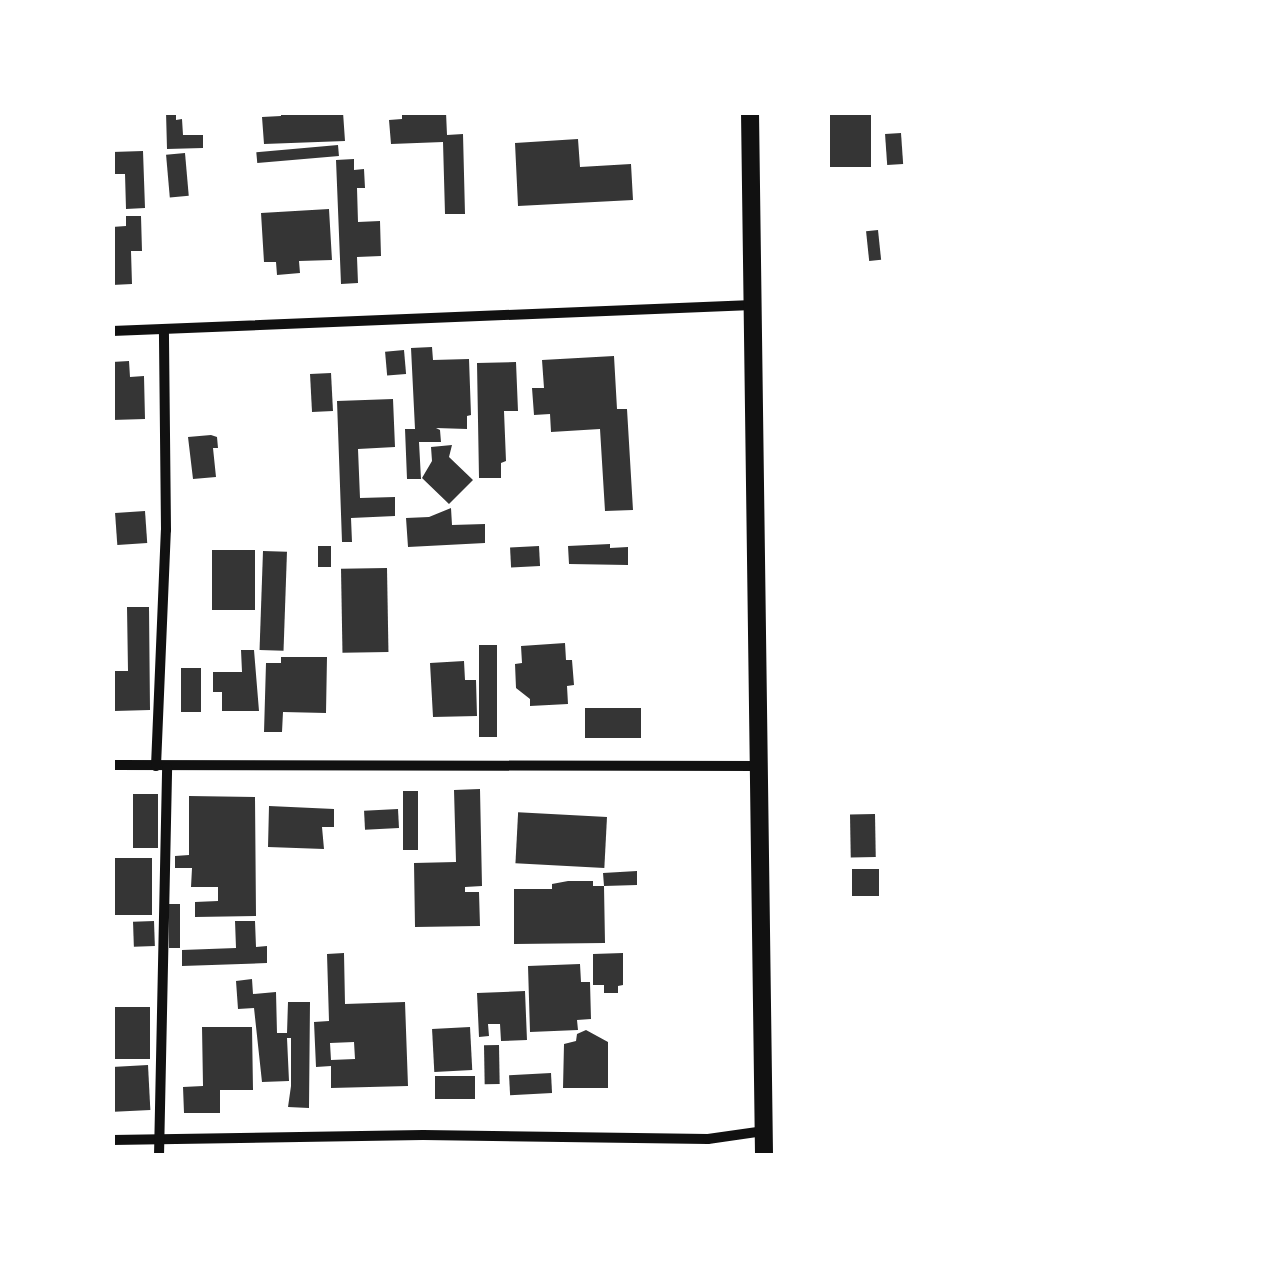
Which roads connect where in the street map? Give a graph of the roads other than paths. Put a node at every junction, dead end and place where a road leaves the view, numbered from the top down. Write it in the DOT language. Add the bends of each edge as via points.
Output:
graph roads {
  1 [pos="750,112"];
  2 [pos="752,305"];
  3 [pos="164,329"];
  4 [pos="112,331"];
  5 [pos="112,765"];
  6 [pos="762,766"];
  7 [pos="161,767"];
  8 [pos="764,1131"];
  9 [pos="158,1139"];
  10 [pos="112,1140"];
  11 [pos="158,1156"];
  12 [pos="764,1156"];
  1 -- 2 [label="main road"];
  2 -- 3 [label="street"];
  2 -- 6 [label="main road"];
  3 -- 4 [label="street"];
  3 -- 7 [label="street"];
  5 -- 7 [label="street"];
  6 -- 7 [label="street"];
  6 -- 8 [label="main road"];
  7 -- 9 [label="street"];
  8 -- 9 [label="street" via="708,1139"];
  8 -- 12 [label="main road"];
  9 -- 10 [label="street"];
  9 -- 11 [label="street"];
}
